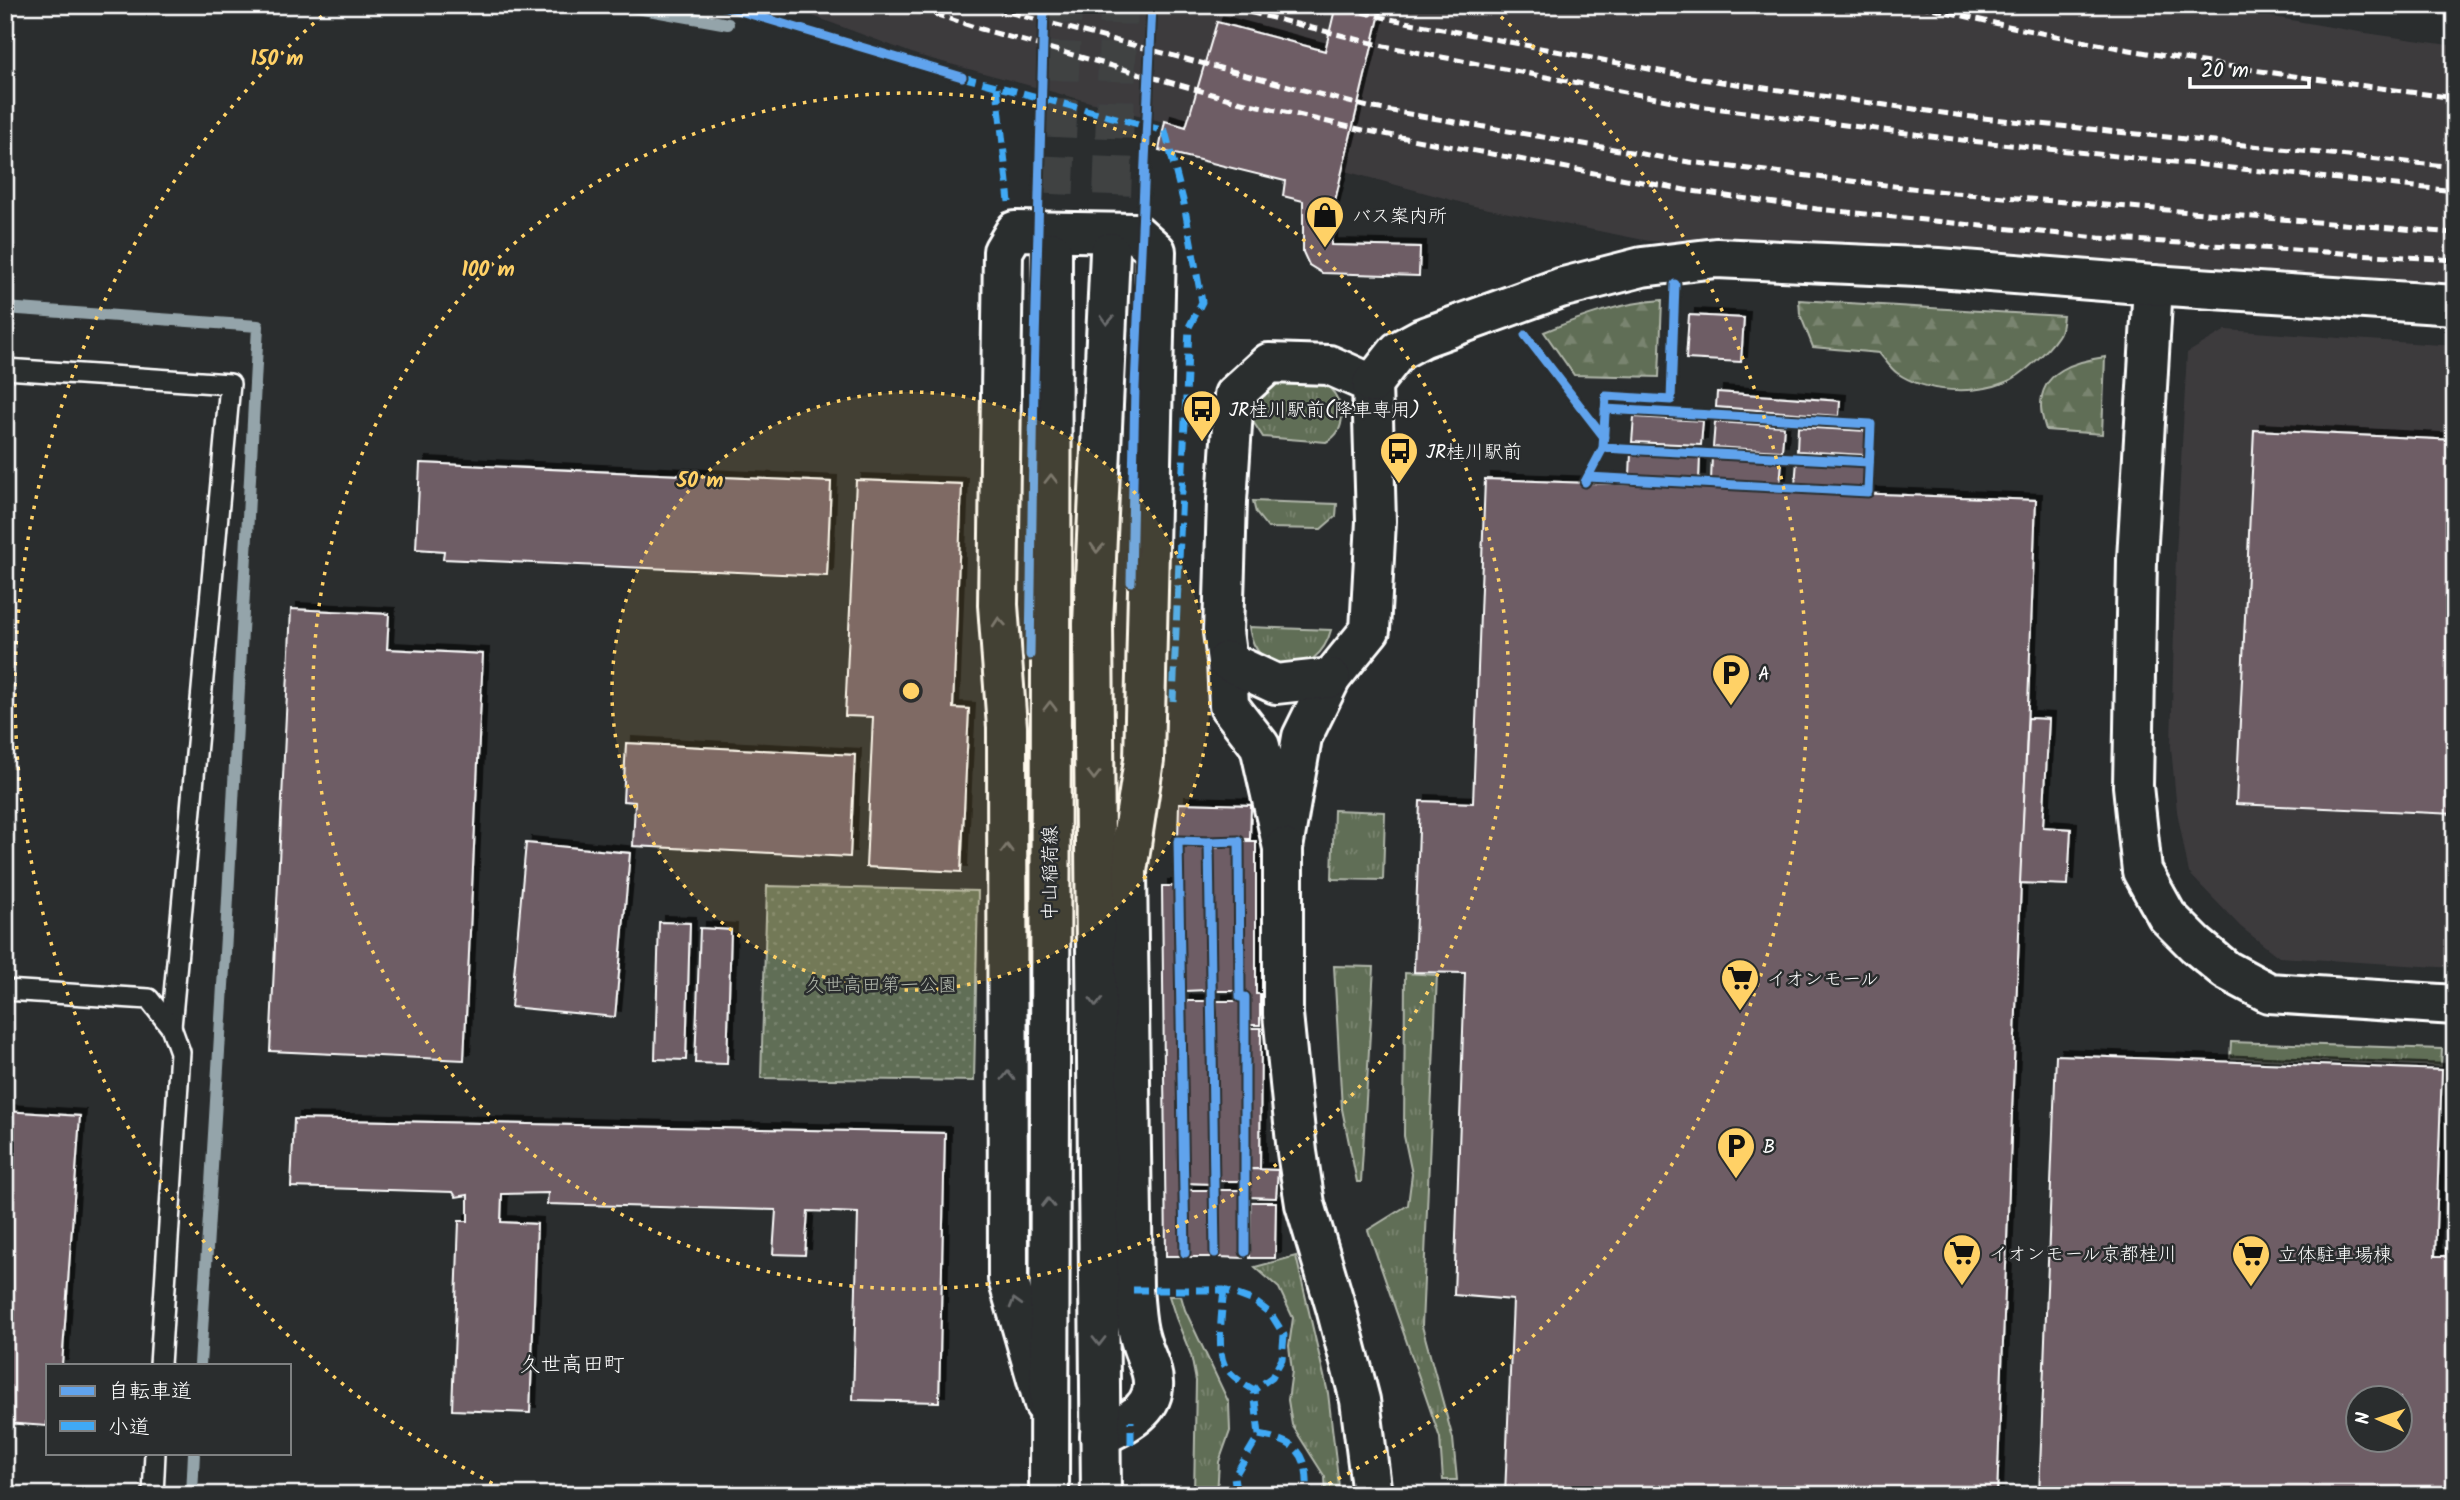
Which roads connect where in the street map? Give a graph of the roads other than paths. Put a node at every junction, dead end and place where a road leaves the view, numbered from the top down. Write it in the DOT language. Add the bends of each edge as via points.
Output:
graph roads {
  1 [pos="1052,251"];
  2 [pos="1110,252"];
  3 [pos="2153,285"];
  4 [pos="2455,304"];
  5 [pos="5,369"];
  6 [pos="1372,384"];
  7 [pos="1227,661"];
  8 [pos="1331,678"];
  9 [pos="1283,848"];
  10 [pos="5,990"];
  11 [pos="2455,1005"];
  12 [pos="171,1027"];
  13 [pos="160,1364"];
  14 [pos="1048,1416"];
  15 [pos="1100,1436"];
  16 [pos="155,1454"];
  17 [pos="152,1495"];
  18 [pos="1049,1495"];
  19 [pos="1101,1495"];
  20 [pos="1372,1495"];
  14 -- 1 [label="street, 中山稲荷線, one-way"];
  2 -- 15 [label="street, one-way" via="1093,624"];
  3 -- 4 [label="street"];
  3 -- 6 [label="street" via="1939,268 1716,258 1642,267 1547,292 1422,338 1398,351"];
  3 -- 11 [label="street" via="2137,559 2133,786 2142,871 2167,916 2196,945 2225,970 2269,993"];
  5 -- 12 [label="lane" via="230,384"];
  6 -- 7 [label="street" via="1329,365 1269,363 1234,395 1223,632"];
  6 -- 8 [label="street" via="1376,521 1370,630"];
  7 -- 8 [label="street" via="1276,684"];
  7 -- 9 [label="street" via="1229,706 1260,746"];
  8 -- 9 [label="street" via="1302,737"];
  9 -- 20 [label="street" via="1283,1014 1297,1152 1305,1204 1360,1400"];
  10 -- 12 [label="lane" via="149,999"];
  12 -- 13 [label="lane" via="180,1052"];
  14 -- 15 [label="street, one-way" via="1008,1279 1007,727 998,605 1003,251 1015,231 1136,233 1156,251 1144,760 1127,871 1133,1290 1139,1338 1153,1387 1148,1406"];
  14 -- 18 [label="street, 中山稲荷線"];
  15 -- 19 [label="street"];
  16 -- 17 [label="lane"];
}
